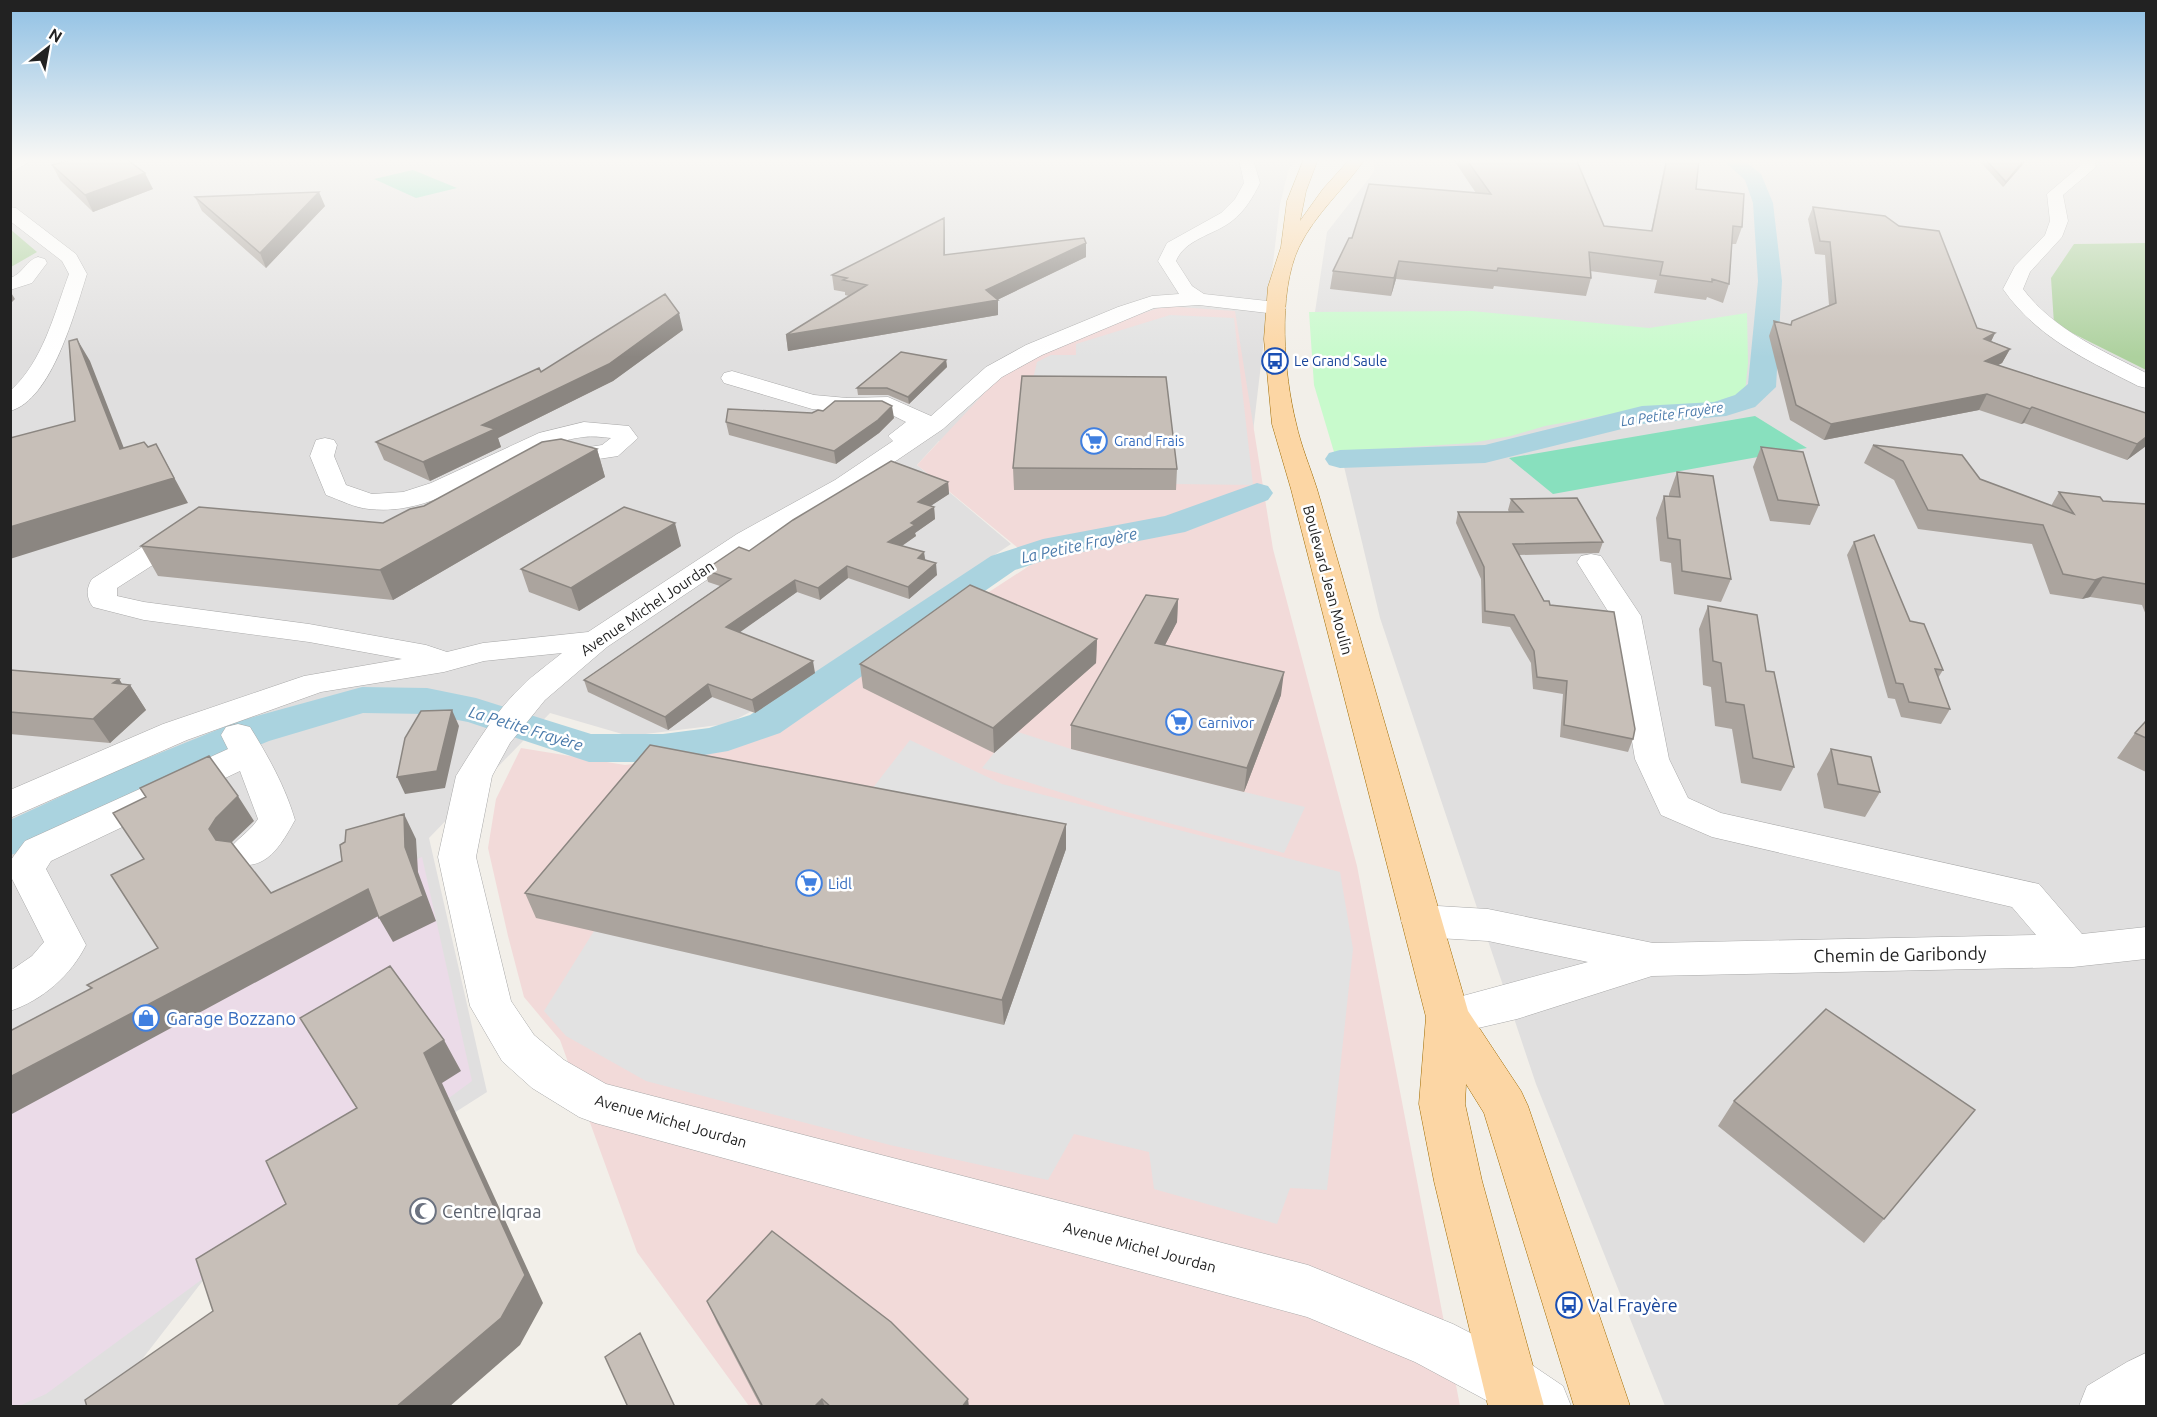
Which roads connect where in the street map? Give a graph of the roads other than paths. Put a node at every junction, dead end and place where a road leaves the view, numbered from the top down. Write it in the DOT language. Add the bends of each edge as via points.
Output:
graph roads {
  1 [pos="27,225"];
  2 [pos="1212,225"];
  3 [pos="1290,225"];
  4 [pos="1306,225"];
  5 [pos="2057,225"];
  6 [pos="1290,247"];
  7 [pos="38,263"];
  8 [pos="1179,277"];
  9 [pos="1225,283"];
  10 [pos="10,284"];
  11 [pos="1258,285"];
  12 [pos="1277,297"];
  13 [pos="1198,299"];
  14 [pos="732,378"];
  15 [pos="2146,381"];
  16 [pos="10,404"];
  17 [pos="325,445"];
  18 [pos="844,485"];
  19 [pos="473,500"];
  20 [pos="208,525"];
  21 [pos="1591,562"];
  22 [pos="596,640"];
  23 [pos="444,662"];
  24 [pos="239,735"];
  25 [pos="10,805"];
  26 [pos="246,853"];
  27 [pos="1421,921"];
  28 [pos="2146,943"];
  29 [pos="2073,951"];
  30 [pos="1653,960"];
  31 [pos="10,994"];
  32 [pos="1449,1017"];
  33 [pos="2146,1381"];
  34 [pos="1523,1398"];
  35 [pos="1602,1407"];
  36 [pos="2107,1407"];
  1 -- 16 [label="street" via="70,258 78,274 36,380"];
  2 -- 8 [label="street" via="1173,247 1167,261"];
  3 -- 6 [label="main road"];
  4 -- 6 [label="main road, Boulevard Jean Moulin"];
  5 -- 15 [label="street" via="2053,237 2022,270 2013,289 2023,306 2060,336"];
  6 -- 12 [label="main road, Boulevard Jean Moulin"];
  7 -- 10 [label="street" via="25,279"];
  8 -- 9 [label="street"];
  8 -- 13 [label="street" via="1185,290"];
  11 -- 12 [label="street"];
  12 -- 13 [label="street, Avenue Michel Jourdan"];
  12 -- 27 [label="main road, Boulevard Jean Moulin" via="1275,361 1284,424"];
  13 -- 18 [label="street, Avenue Michel Jourdan" via="1152,303 1125,311 1034,350 994,372 935,424"];
  14 -- 18 [label="street" via="812,402 888,404 923,421 849,469"];
  17 -- 19 [label="street" via="322,456 335,490 348,498 376,503 430,493 515,450 578,430 603,427 621,431 626,438 609,452 541,462"];
  18 -- 22 [label="street, Avenue Michel Jourdan" via="747,540"];
  20 -- 23 [label="street" via="184,532 102,585 103,601 144,611 309,633 426,654"];
  21 -- 29 [label="street" via="1626,616 1652,759 1674,806 1712,824 2025,895"];
  22 -- 23 [label="street" via="483,652"];
  22 -- 34 [label="street, Avenue Michel Jourdan" via="534,693 497,737 474,776 457,857 491,1006 518,1048 548,1074 595,1102 1308,1291 1434,1343"];
  23 -- 24 [label="street" via="315,683"];
  24 -- 25 [label="street" via="175,732"];
  24 -- 26 [label="street" via="277,820 264,840"];
  24 -- 31 [label="street" via="38,851 26,868 66,945 47,968"];
  27 -- 30 [label="street, Chemin de Garibondy" via="1488,925"];
  27 -- 32 [label="main road, Boulevard Jean Moulin"];
  28 -- 29 [label="street, Chemin de Garibondy"];
  29 -- 30 [label="street, Chemin de Garibondy"];
  30 -- 32 [label="street, Chemin de Garibondy"];
  32 -- 34 [label="main road, Avenue Michel Jourdan" via="1442,1104 1458,1181"];
  32 -- 35 [label="main road" via="1505,1106"];
  33 -- 36 [label="street"];
}
